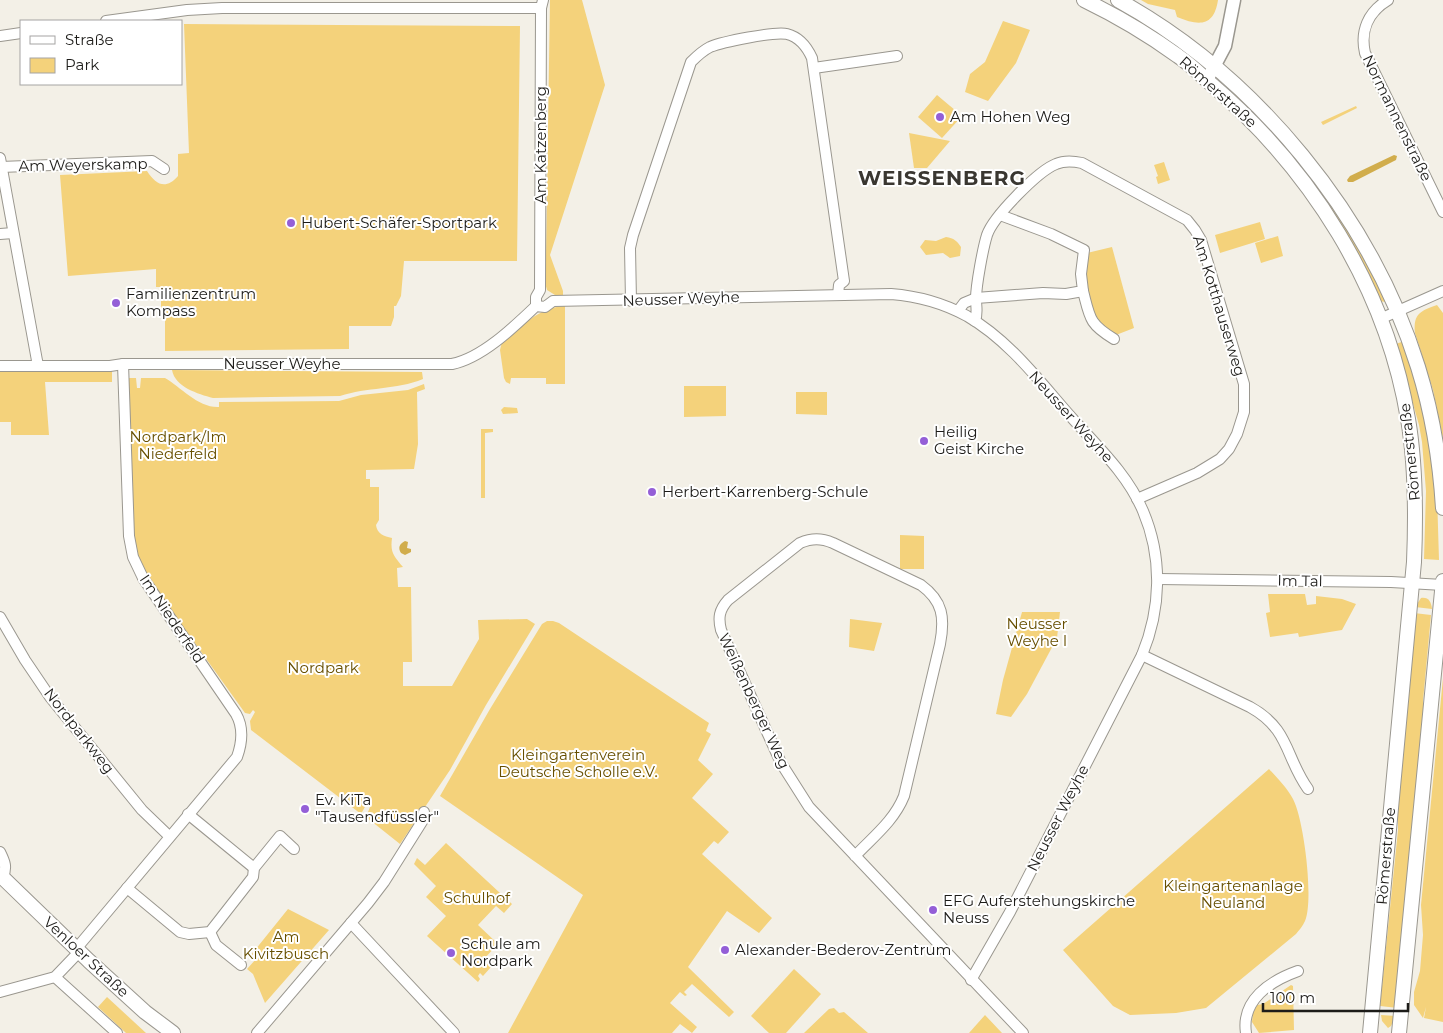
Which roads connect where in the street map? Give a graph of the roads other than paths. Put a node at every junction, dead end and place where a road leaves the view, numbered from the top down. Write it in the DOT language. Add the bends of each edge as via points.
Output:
graph roads {
  1 [pos="1084,0"];
  2 [pos="1118,0"];
  3 [pos="1234,0"];
  4 [pos="1388,0"];
  5 [pos="222,4"];
  6 [pos="447,4"];
  7 [pos="542,4"];
  8 [pos="113,20"];
  9 [pos="20,33"];
  10 [pos="0,36"];
  11 [pos="897,56"];
  12 [pos="1215,67"];
  13 [pos="814,68"];
  14 [pos="1207,80"];
  15 [pos="1,163"];
  16 [pos="164,169"];
  17 [pos="1443,212"];
  18 [pos="1000,214"];
  19 [pos="13,233"];
  20 [pos="0,234"];
  21 [pos="844,280"];
  22 [pos="540,290"];
  23 [pos="1083,290"];
  24 [pos="1443,291"];
  25 [pos="838,295"];
  26 [pos="852,295"];
  27 [pos="976,298"];
  28 [pos="631,300"];
  29 [pos="553,301"];
  30 [pos="536,306"];
  31 [pos="958,311"];
  32 [pos="1397,312"];
  33 [pos="1380,319"];
  34 [pos="975,321"];
  35 [pos="1114,339"];
  36 [pos="123,364"];
  37 [pos="0,366"];
  38 [pos="38,366"];
  39 [pos="1137,499"];
  40 [pos="1443,508"];
  41 [pos="1158,579"];
  42 [pos="1412,583"];
  43 [pos="1443,583"];
  44 [pos="0,617"];
  45 [pos="1142,655"];
  46 [pos="1308,789"];
  47 [pos="424,812"];
  48 [pos="188,814"];
  49 [pos="169,836"];
  50 [pos="294,849"];
  51 [pos="0,852"];
  52 [pos="855,856"];
  53 [pos="254,868"];
  54 [pos="1,876"];
  55 [pos="127,888"];
  56 [pos="351,923"];
  57 [pos="210,932"];
  58 [pos="77,950"];
  59 [pos="241,965"];
  60 [pos="1298,971"];
  61 [pos="55,977"];
  62 [pos="972,980"];
  63 [pos="0,992"];
  64 [pos="117,1033"];
  65 [pos="173,1033"];
  66 [pos="257,1033"];
  67 [pos="454,1033"];
  68 [pos="1022,1033"];
  69 [pos="1246,1033"];
  70 [pos="1370,1033"];
  71 [pos="1399,1033"];
  1 -- 14 [label="main road, Römerstraße" via="1159,43"];
  2 -- 12 [label="main road, Römerstraße" via="1171,32"];
  3 -- 12 [label="street" via="1225,46"];
  4 -- 17 [label="street, Normannenstraße" via="1377,7 1367,22 1363,37 1365,53"];
  5 -- 6 [label="street"];
  5 -- 8 [label="street"];
  6 -- 7 [label="street"];
  7 -- 22 [label="street, Am Katzenberg"];
  9 -- 10 [label="street"];
  11 -- 13 [label="street"];
  12 -- 14 [label="street"];
  12 -- 32 [label="main road, Römerstraße" via="1267,115 1314,170 1361,239"];
  13 -- 21 [label="street"];
  13 -- 28 [label="street" via="803,44 783,33 718,44 691,62 630,248"];
  14 -- 33 [label="main road, Römerstraße" via="1267,137 1319,202 1349,250"];
  15 -- 16 [label="street, Am Weyerskamp" via="152,161"];
  15 -- 19 [label="street"];
  18 -- 23 [label="street" via="1084,250"];
  18 -- 27 [label="street, Am Kotthauserweg" via="988,232"];
  18 -- 39 [label="street, Am Kotthauserweg" via="1036,177 1054,165 1073,161 1187,220 1201,240 1244,384 1244,412 1237,434 1220,459 1197,473"];
  19 -- 20 [label="street"];
  19 -- 38 [label="street"];
  21 -- 25 [label="street" via="839,285"];
  21 -- 26 [label="street" via="849,284"];
  22 -- 29 [label="street"];
  22 -- 30 [label="street, Am Katzenberg"];
  23 -- 27 [label="street" via="1066,294"];
  23 -- 35 [label="street" via="1092,322"];
  24 -- 32 [label="street"];
  25 -- 26 [label="street, Neusser Weyhe"];
  25 -- 28 [label="street, Neusser Weyhe"];
  26 -- 31 [label="street, Neusser Weyhe" via="914,297"];
  27 -- 31 [label="street" via="964,303"];
  27 -- 34 [label="street, Am Kotthauserweg" via="978,310"];
  28 -- 29 [label="street, Neusser Weyhe"];
  29 -- 30 [label="street, Neusser Weyhe" via="545,306"];
  30 -- 36 [label="street, Neusser Weyhe" via="478,355 452,364"];
  31 -- 34 [label="street, Neusser Weyhe"];
  32 -- 33 [label="street"];
  32 -- 40 [label="main road, Römerstraße" via="1425,392"];
  33 -- 42 [label="main road, Römerstraße" via="1398,373 1412,445 1416,511"];
  34 -- 39 [label="street, Neusser Weyhe" via="1009,347 1113,464"];
  36 -- 38 [label="street, Neusser Weyhe"];
  36 -- 48 [label="street, Im Niederfeld" via="129,536 133,557 142,578 240,721 237,757"];
  37 -- 38 [label="street, Neusser Weyhe"];
  39 -- 41 [label="street, Neusser Weyhe" via="1154,546"];
  41 -- 42 [label="street, Im Tal"];
  41 -- 45 [label="street, Neusser Weyhe" via="1152,628"];
  42 -- 43 [label="street, Im Tal"];
  42 -- 70 [label="main road, Römerstraße"];
  43 -- 71 [label="main road, Römerstraße"];
  44 -- 49 [label="street, Nordparkweg" via="24,660 50,696 142,810"];
  45 -- 46 [label="street" via="1267,718 1283,738"];
  45 -- 62 [label="street, Neusser Weyhe"];
  47 -- 56 [label="street" via="423,820 394,867"];
  48 -- 49 [label="street"];
  48 -- 53 [label="street"];
  49 -- 55 [label="street"];
  50 -- 53 [label="street" via="280,836"];
  51 -- 54 [label="street, Venloer Straße" via="6,869"];
  52 -- 52 [label="street, Weißenberger Weg" via="891,820 904,796 943,622 938,602 921,585 826,540 809,540 800,543 728,600 722,606 719,621 790,779 809,807"];
  52 -- 62 [label="street, Weißenberger Weg"];
  53 -- 57 [label="street" via="253,878"];
  54 -- 58 [label="main road, Venloer Straße"];
  55 -- 57 [label="street" via="180,932"];
  55 -- 58 [label="street"];
  56 -- 66 [label="street"];
  56 -- 67 [label="street"];
  57 -- 59 [label="street" via="216,945"];
  58 -- 61 [label="street"];
  58 -- 65 [label="main road, Venloer Straße"];
  60 -- 69 [label="street" via="1254,998 1246,1014"];
  61 -- 63 [label="street"];
  61 -- 64 [label="street"];
  62 -- 68 [label="street, Weißenberger Weg"];
}
